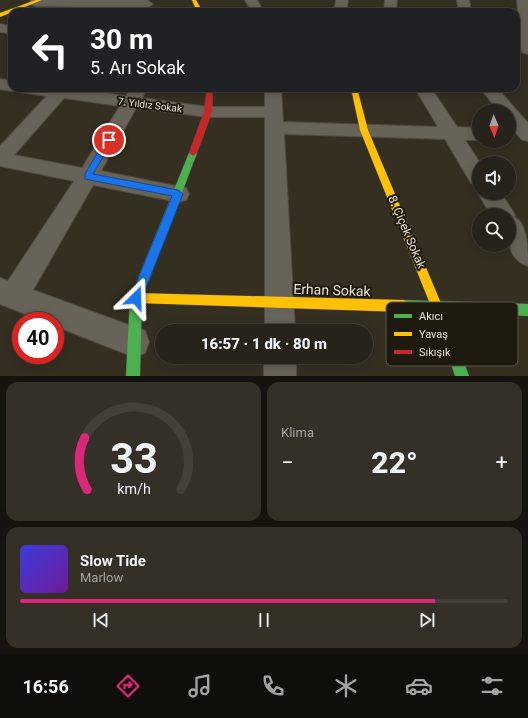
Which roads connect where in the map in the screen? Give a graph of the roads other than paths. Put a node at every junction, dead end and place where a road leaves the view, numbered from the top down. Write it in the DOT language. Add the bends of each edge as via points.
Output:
graph roads {
  1 [pos="524,0"];
  2 [pos="38,1"];
  3 [pos="147,4"];
  4 [pos="19,8"];
  5 [pos="528,50"];
  6 [pos="60,92"];
  7 [pos="86,92"];
  8 [pos="210,92"];
  9 [pos="273,92"];
  10 [pos="355,92"];
  11 [pos="425,92"];
  12 [pos="491,92"];
  13 [pos="135,96"];
  14 [pos="501,104"];
  15 [pos="208,112"];
  16 [pos="274,120"];
  17 [pos="516,121"];
  18 [pos="364,130"];
  19 [pos="450,133"];
  20 [pos="472,134"];
  21 [pos="516,135"];
  22 [pos="528,135"];
  23 [pos="0,158"];
  24 [pos="472,167"];
  25 [pos="88,176"];
  26 [pos="178,194"];
  27 [pos="516,236"];
  28 [pos="528,254"];
  29 [pos="7,294"];
  30 [pos="136,298"];
  31 [pos="280,302"];
  32 [pos="436,302"];
  33 [pos="386,305"];
  34 [pos="518,310"];
  35 [pos="528,310"];
  36 [pos="280,324"];
  37 [pos="134,342"];
  38 [pos="280,364"];
  39 [pos="459,366"];
  40 [pos="133,376"];
  41 [pos="280,376"];
  42 [pos="462,376"];
  1 -- 5 [label="street"];
  2 -- 3 [label="street"];
  2 -- 4 [label="street"];
  6 -- 23 [label="street"];
  7 -- 13 [label="street, 7. Yıldız Sokak"];
  8 -- 15 [label="street"];
  9 -- 16 [label="street"];
  10 -- 18 [label="street, 8. Çiçek Sokak"];
  11 -- 19 [label="street"];
  12 -- 14 [label="street"];
  13 -- 15 [label="street, 7. Yıldız Sokak"];
  13 -- 25 [label="street"];
  15 -- 16 [label="street, 7. Yıldız Sokak"];
  15 -- 26 [label="street"];
  16 -- 18 [label="street, 7. Yıldız Sokak"];
  16 -- 31 [label="street"];
  17 -- 22 [label="street"];
  18 -- 19 [label="street, 7. Yıldız Sokak"];
  18 -- 32 [label="street, 8. Çiçek Sokak"];
  19 -- 20 [label="street, 7. Yıldız Sokak"];
  19 -- 24 [label="street"];
  21 -- 22 [label="street"];
  23 -- 25 [label="street"];
  25 -- 26 [label="street"];
  25 -- 29 [label="street"];
  26 -- 30 [label="street"];
  27 -- 28 [label="street"];
  29 -- 37 [label="street"];
  30 -- 31 [label="street, Erhan Sokak"];
  30 -- 37 [label="street"];
  31 -- 33 [label="street, Erhan Sokak"];
  31 -- 36 [label="street"];
  34 -- 35 [label="street, Erhan Sokak"];
  37 -- 40 [label="street"];
  38 -- 41 [label="street"];
  39 -- 42 [label="street, 8. Çiçek Sokak"];
}
